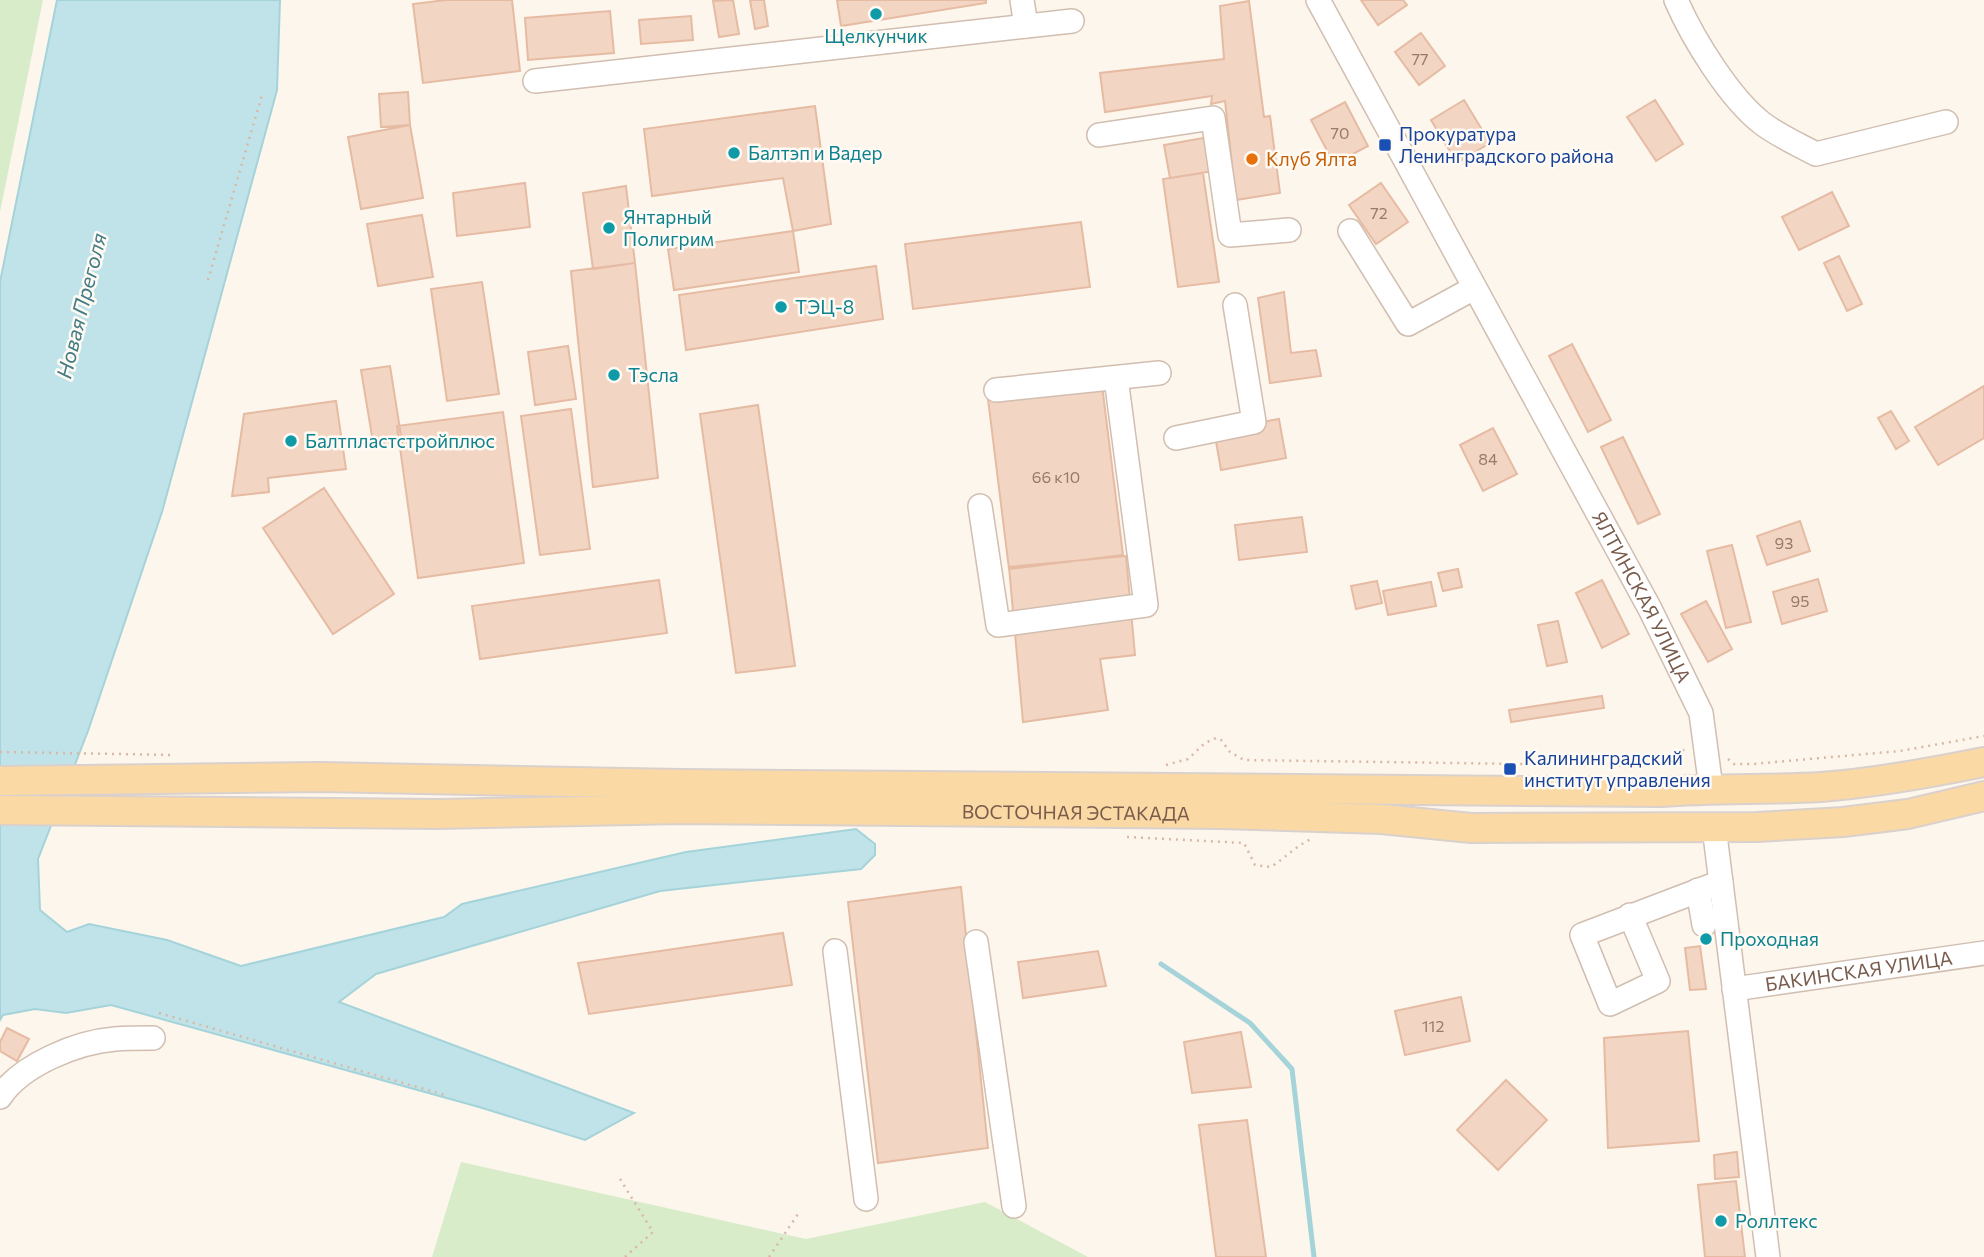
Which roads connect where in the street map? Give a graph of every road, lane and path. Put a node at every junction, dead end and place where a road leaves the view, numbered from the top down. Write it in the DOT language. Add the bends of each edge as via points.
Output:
graph roads {
  1 [pos="1022,0"];
  2 [pos="1318,0"];
  3 [pos="1676,0"];
  4 [pos="1072,21"];
  5 [pos="1026,26"];
  6 [pos="535,80"];
  7 [pos="262,95"];
  8 [pos="1946,122"];
  9 [pos="1099,135"];
  10 [pos="1289,230"];
  11 [pos="1350,231"];
  12 [pos="208,280"];
  13 [pos="1474,288"];
  14 [pos="1234,305"];
  15 [pos="1158,373"];
  16 [pos="1116,378"];
  17 [pos="996,390"];
  18 [pos="1175,438"];
  19 [pos="980,506"];
  20 [pos="1704,736"];
  21 [pos="1984,736"];
  22 [pos="1725,757"];
  23 [pos="1984,762"];
  24 [pos="1166,765"];
  25 [pos="0,781"];
  26 [pos="1711,788"];
  27 [pos="1984,796"];
  28 [pos="0,810"];
  29 [pos="1714,827"];
  30 [pos="1721,882"];
  31 [pos="1698,890"];
  32 [pos="1630,915"];
  33 [pos="1704,925"];
  34 [pos="976,942"];
  35 [pos="835,951"];
  36 [pos="1984,953"];
  37 [pos="1734,989"];
  38 [pos="159,1013"];
  39 [pos="153,1038"];
  40 [pos="445,1095"];
  41 [pos="0,1097"];
  42 [pos="620,1179"];
  43 [pos="866,1199"];
  44 [pos="1014,1206"];
  45 [pos="798,1214"];
  46 [pos="625,1257"];
  47 [pos="769,1257"];
  48 [pos="1768,1257"];
  1 -- 5 [label="street"];
  2 -- 13 [label="street, ЯЛТИНСКАЯ УЛИЦА"];
  3 -- 8 [label="street" via="1731,92 1763,124 1816,154"];
  4 -- 5 [label="street"];
  5 -- 6 [label="street"];
  7 -- 12 [label="path"];
  9 -- 10 [label="street" via="1213,118 1230,235"];
  11 -- 13 [label="street" via="1408,324"];
  13 -- 20 [label="street, ЯЛТИНСКАЯ УЛИЦА" via="1650,609 1701,713"];
  14 -- 18 [label="street" via="1254,422"];
  15 -- 16 [label="street"];
  16 -- 17 [label="street"];
  16 -- 19 [label="street" via="1146,606 998,625"];
  20 -- 24 [label="path" via="1686,737 1684,751 1660,766 1244,760 1216,738 1188,759"];
  20 -- 26 [label="street, ЯЛТИНСКАЯ УЛИЦА"];
  21 -- 22 [label="path" via="1900,751 1753,764 1734,764"];
  23 -- 26 [label="main road, ВОСТОЧНАЯ ЭСТАКАДА" via="1858,784"];
  25 -- 26 [label="main road, ВОСТОЧНАЯ ЭСТАКАДА" via="438,779 1509,792"];
  26 -- 29 [label="main road, ЯЛТИНСКАЯ УЛИЦА"];
  27 -- 29 [label="main road, ВОСТОЧНАЯ ЭСТАКАДА" via="1908,814 1843,822"];
  28 -- 29 [label="main road, ВОСТОЧНАЯ ЭСТАКАДА" via="1220,814 1381,819 1471,828"];
  29 -- 30 [label="street, ЯЛТИНСКАЯ УЛИЦА"];
  30 -- 31 [label="street"];
  30 -- 37 [label="street, ЯЛТИНСКАЯ УЛИЦА"];
  31 -- 32 [label="street"];
  31 -- 33 [label="street"];
  34 -- 44 [label="street"];
  35 -- 43 [label="street"];
  36 -- 37 [label="street, БАКИНСКАЯ УЛИЦА"];
  37 -- 48 [label="street, ЯЛТИНСКАЯ УЛИЦА"];
  38 -- 40 [label="path"];
  39 -- 41 [label="street" via="112,1039 72,1049 38,1063"];
  42 -- 46 [label="path" via="653,1232"];
  45 -- 47 [label="path"];
}
